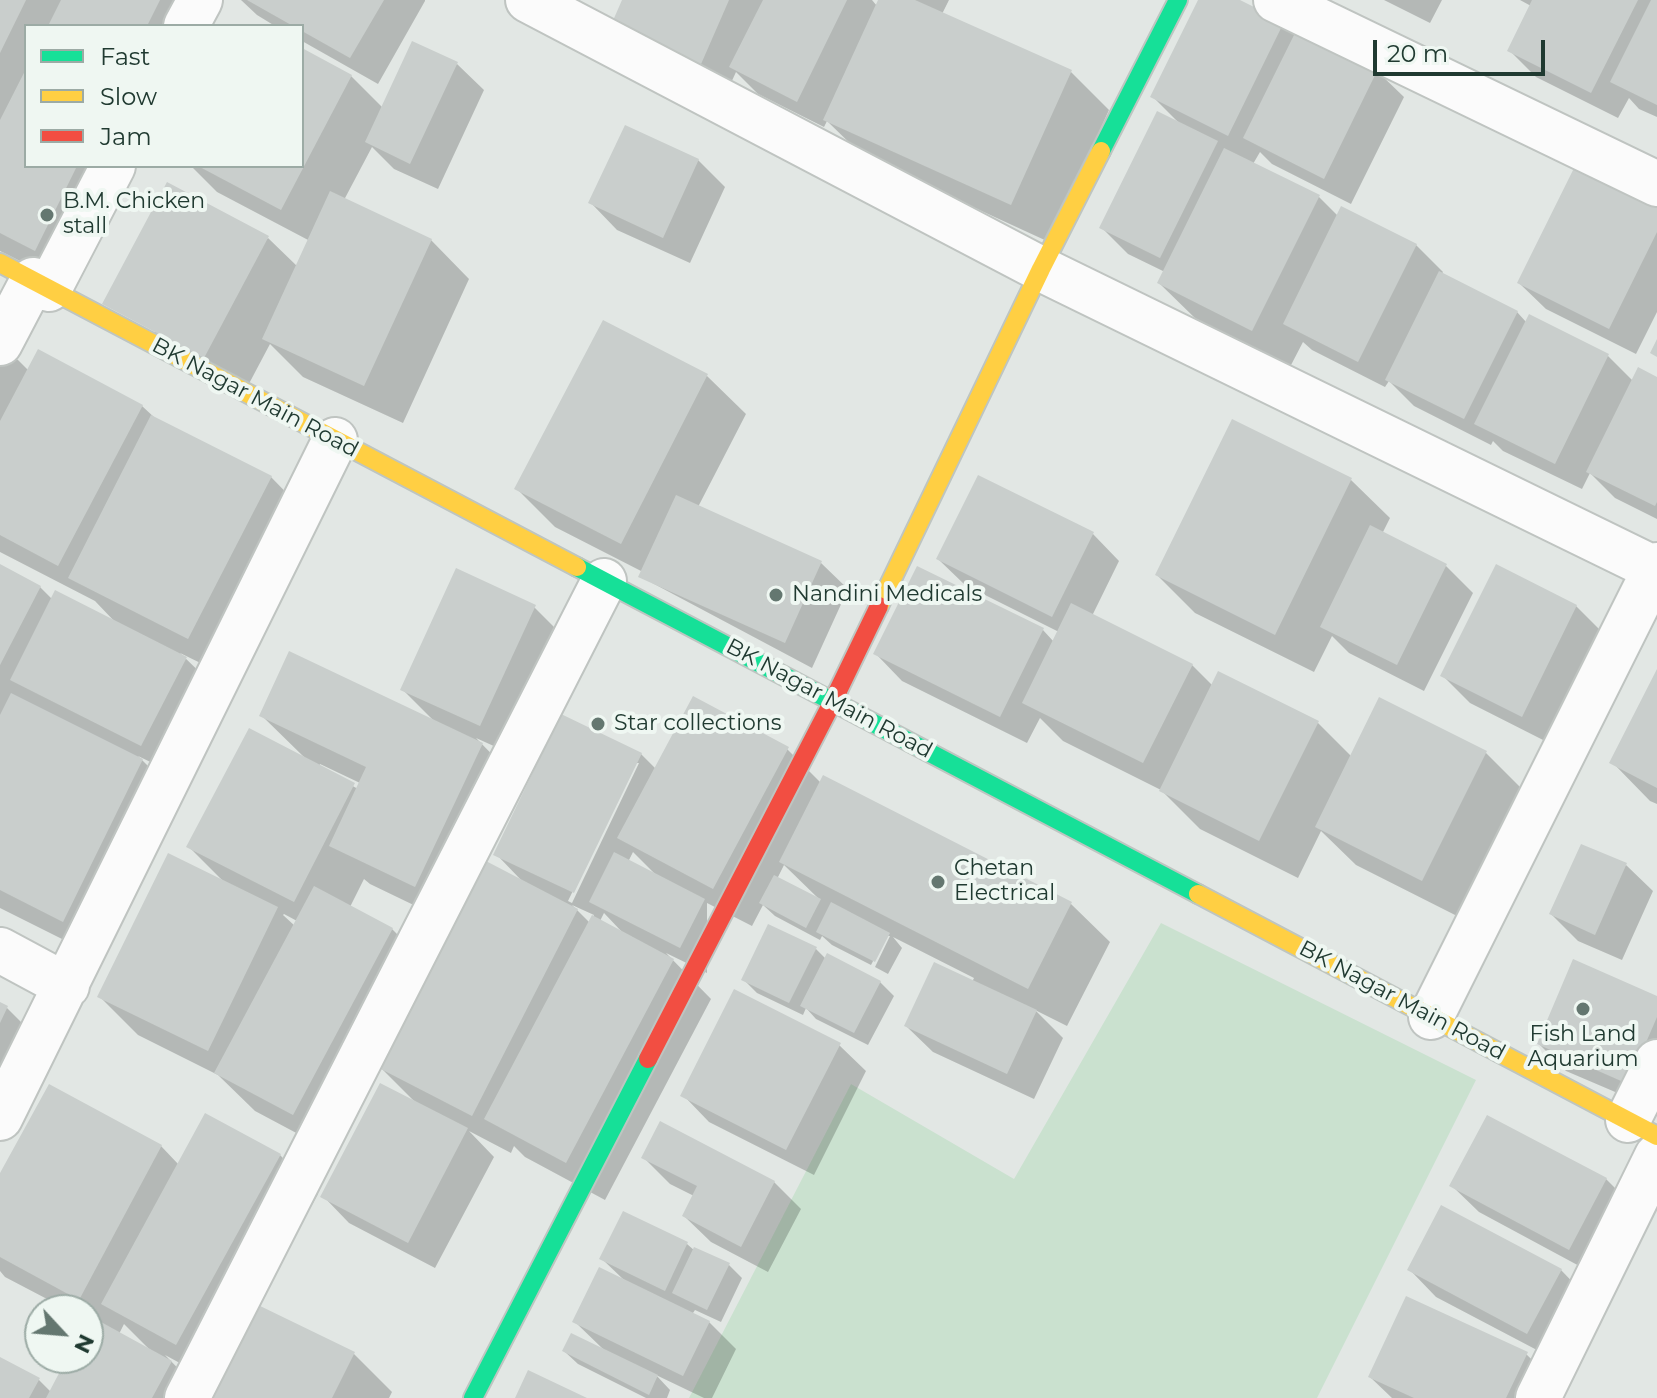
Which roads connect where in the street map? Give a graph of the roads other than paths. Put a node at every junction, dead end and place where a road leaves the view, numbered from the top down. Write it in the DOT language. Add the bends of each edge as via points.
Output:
graph roads {
  1 [pos="200,0"];
  2 [pos="528,0"];
  3 [pos="1178,0"];
  4 [pos="1276,0"];
  5 [pos="187,24"];
  6 [pos="111,168"];
  7 [pos="1657,184"];
  8 [pos="1041,269"];
  9 [pos="27,277"];
  10 [pos="0,343"];
  11 [pos="335,440"];
  12 [pos="1656,567"];
  13 [pos="604,581"];
  14 [pos="833,701"];
  15 [pos="0,950"];
  16 [pos="67,986"];
  17 [pos="1431,1017"];
  18 [pos="1657,1062"];
  19 [pos="0,1118"];
  20 [pos="1642,1128"];
  21 [pos="1657,1156"];
  22 [pos="187,1398"];
  23 [pos="473,1398"];
  24 [pos="1538,1398"];
  1 -- 5 [label="street"];
  2 -- 8 [label="street"];
  3 -- 8 [label="street"];
  4 -- 7 [label="street"];
  6 -- 9 [label="street"];
  8 -- 12 [label="street"];
  8 -- 14 [label="street"];
  9 -- 10 [label="street"];
  9 -- 11 [label="street, BK Nagar Main Road"];
  11 -- 13 [label="street, BK Nagar Main Road"];
  11 -- 16 [label="street"];
  12 -- 17 [label="street"];
  13 -- 14 [label="street, BK Nagar Main Road"];
  13 -- 22 [label="street"];
  14 -- 17 [label="street, BK Nagar Main Road"];
  14 -- 23 [label="street"];
  15 -- 16 [label="street"];
  16 -- 19 [label="street"];
  17 -- 20 [label="street, BK Nagar Main Road"];
  18 -- 20 [label="street"];
  21 -- 24 [label="street"];
}
